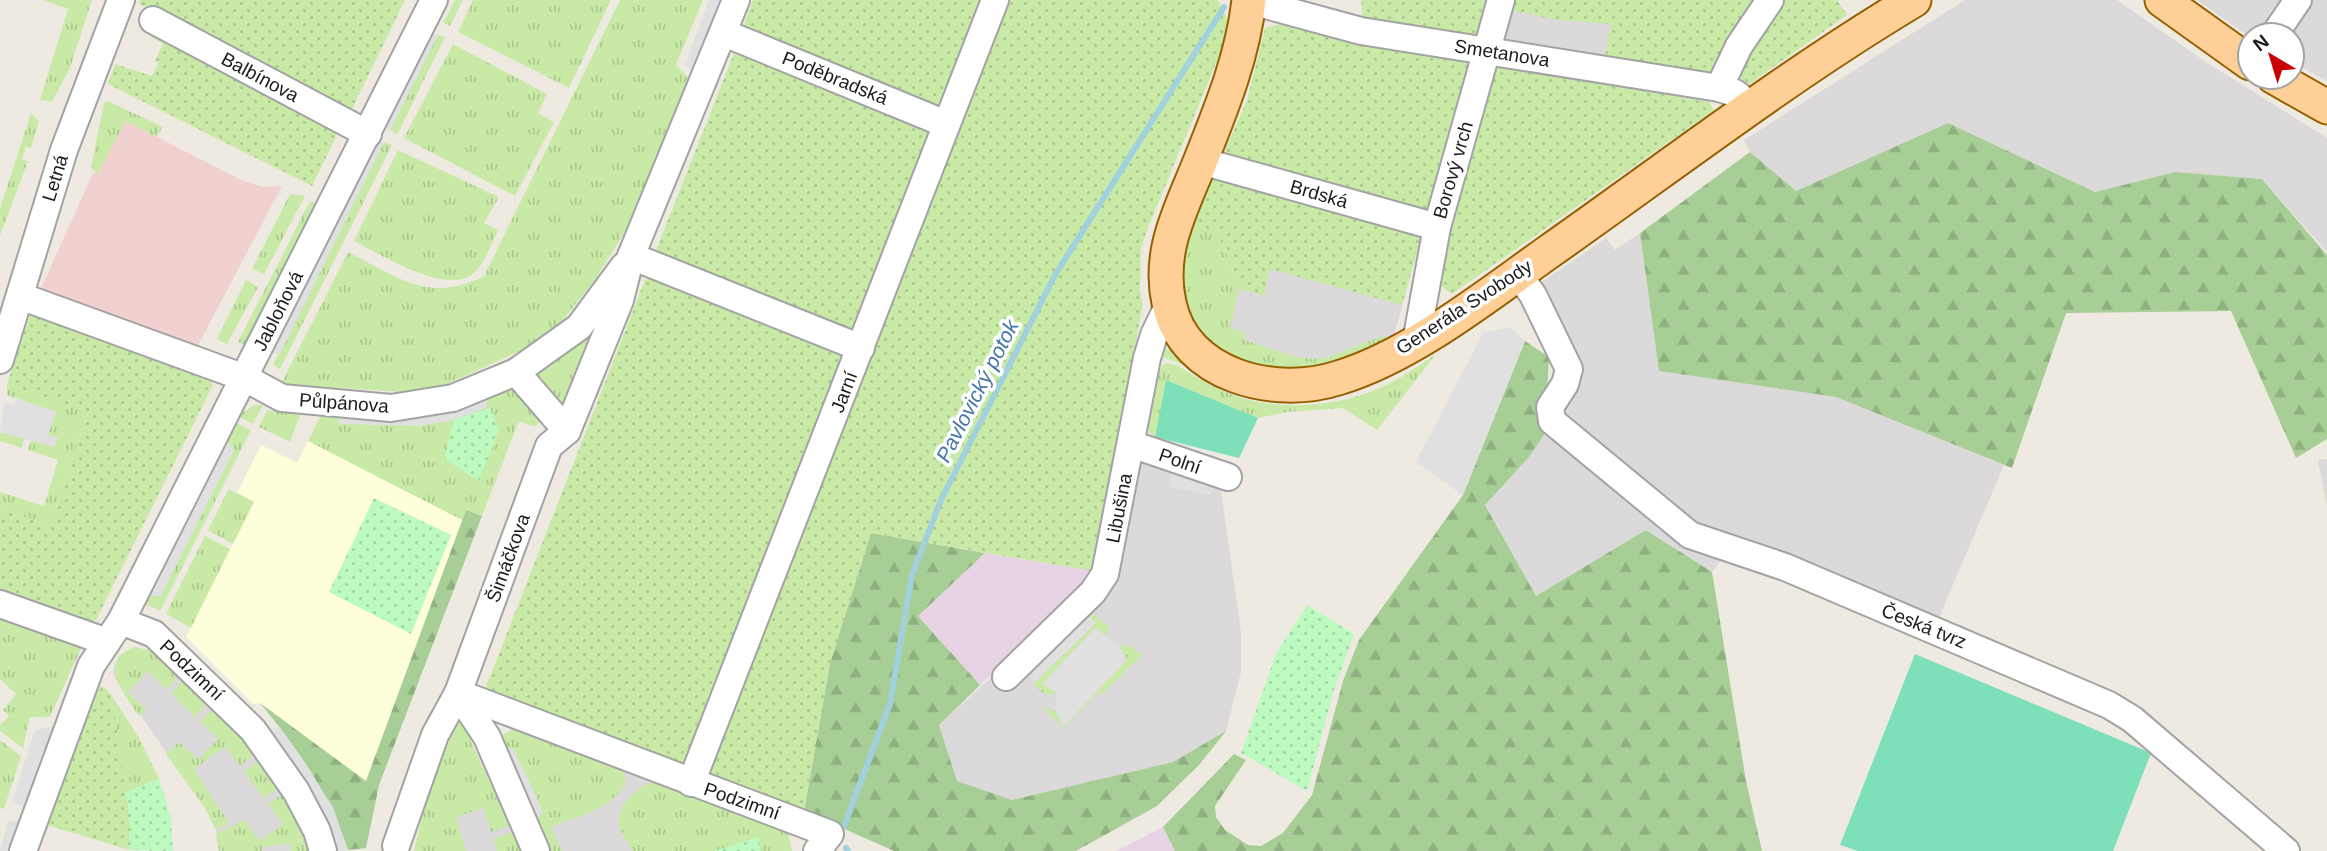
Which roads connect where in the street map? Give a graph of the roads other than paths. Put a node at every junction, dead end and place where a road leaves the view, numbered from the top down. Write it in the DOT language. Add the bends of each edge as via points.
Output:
graph roads {
  1 [pos="120,0"];
  2 [pos="434,0"];
  3 [pos="736,0"];
  4 [pos="995,0"];
  5 [pos="1248,0"];
  6 [pos="1501,0"];
  7 [pos="1770,0"];
  8 [pos="1914,0"];
  9 [pos="2162,0"];
  10 [pos="2298,0"];
  11 [pos="153,20"];
  12 [pos="2284,21"];
  13 [pos="724,33"];
  14 [pos="1487,50"];
  15 [pos="2236,53"];
  16 [pos="1719,88"];
  17 [pos="2299,91"];
  18 [pos="1753,107"];
  19 [pos="2327,107"];
  20 [pos="946,124"];
  21 [pos="368,134"];
  22 [pos="1201,160"];
  23 [pos="1437,227"];
  24 [pos="631,257"];
  25 [pos="1518,274"];
  26 [pos="20,296"];
  27 [pos="1169,304"];
  28 [pos="1416,342"];
  29 [pos="861,348"];
  30 [pos="0,360"];
  31 [pos="516,372"];
  32 [pos="244,377"];
  33 [pos="567,431"];
  34 [pos="1131,444"];
  35 [pos="1228,477"];
  36 [pos="0,604"];
  37 [pos="114,632"];
  38 [pos="1006,677"];
  39 [pos="458,693"];
  40 [pos="691,783"];
  41 [pos="823,843"];
  42 [pos="396,846"];
  43 [pos="23,851"];
  44 [pos="323,851"];
  45 [pos="536,851"];
  46 [pos="2286,851"];
  1 -- 26 [label="street, Letná" via="64,150"];
  2 -- 21 [label="street, Jabloňová"];
  3 -- 13 [label="street, Šimáčkova"];
  4 -- 20 [label="street, Jarní"];
  5 -- 14 [label="street, Smetanova" via="1361,31"];
  5 -- 22 [label="main road, Generála Svobody" via="1236,64"];
  6 -- 14 [label="street, Borový vrch"];
  7 -- 16 [label="street" via="1739,46"];
  8 -- 18 [label="main road, Generála Svobody"];
  9 -- 15 [label="main road"];
  10 -- 12 [label="street"];
  11 -- 21 [label="street, Balbínova"];
  13 -- 20 [label="street, Poděbradská"];
  13 -- 24 [label="street, Šimáčkova"];
  14 -- 16 [label="street, Smetanova"];
  14 -- 23 [label="street, Borový vrch"];
  16 -- 18 [label="street, Smetanova"];
  17 -- 19 [label="main road"];
  18 -- 25 [label="main road, Generála Svobody"];
  20 -- 29 [label="street, Jarní"];
  21 -- 32 [label="street, Jabloňová"];
  22 -- 23 [label="street, Brdská"];
  22 -- 27 [label="main road, Generála Svobody" via="1167,246"];
  23 -- 28 [label="street, Borový vrch"];
  24 -- 29 [label="street"];
  24 -- 31 [label="street, Půlpánova" via="579,327"];
  24 -- 33 [label="street, Šimáčkova" via="620,300"];
  25 -- 28 [label="main road, Generála Svobody"];
  25 -- 46 [label="street, Česká tvrz" via="1569,369 1550,407 1552,421 1690,535 1785,567 2109,705 2132,719"];
  26 -- 30 [label="street, Letná"];
  26 -- 32 [label="street, Půlpánova"];
  27 -- 28 [label="main road, Generála Svobody" via="1177,326 1200,355 1241,379 1273,386 1340,378"];
  27 -- 34 [label="street, Libušina" via="1153,335"];
  29 -- 40 [label="street, Jarní"];
  31 -- 32 [label="street, Půlpánova" via="453,398 391,408 282,398"];
  31 -- 33 [label="street"];
  32 -- 37 [label="street, Jabloňová"];
  33 -- 39 [label="street, Šimáčkova" via="549,446"];
  34 -- 35 [label="street, Polní"];
  34 -- 38 [label="street, Libušina" via="1109,562 1101,582"];
  36 -- 37 [label="street, Podzimní"];
  37 -- 43 [label="street, Jabloňová" via="91,666"];
  37 -- 44 [label="street, Podzimní" via="153,634 247,724 296,791"];
  39 -- 40 [label="street, Podzimní"];
  39 -- 42 [label="street, Šimáčkova" via="435,735"];
  39 -- 45 [label="street" via="487,737"];
  40 -- 41 [label="street, Podzimní"];
}
